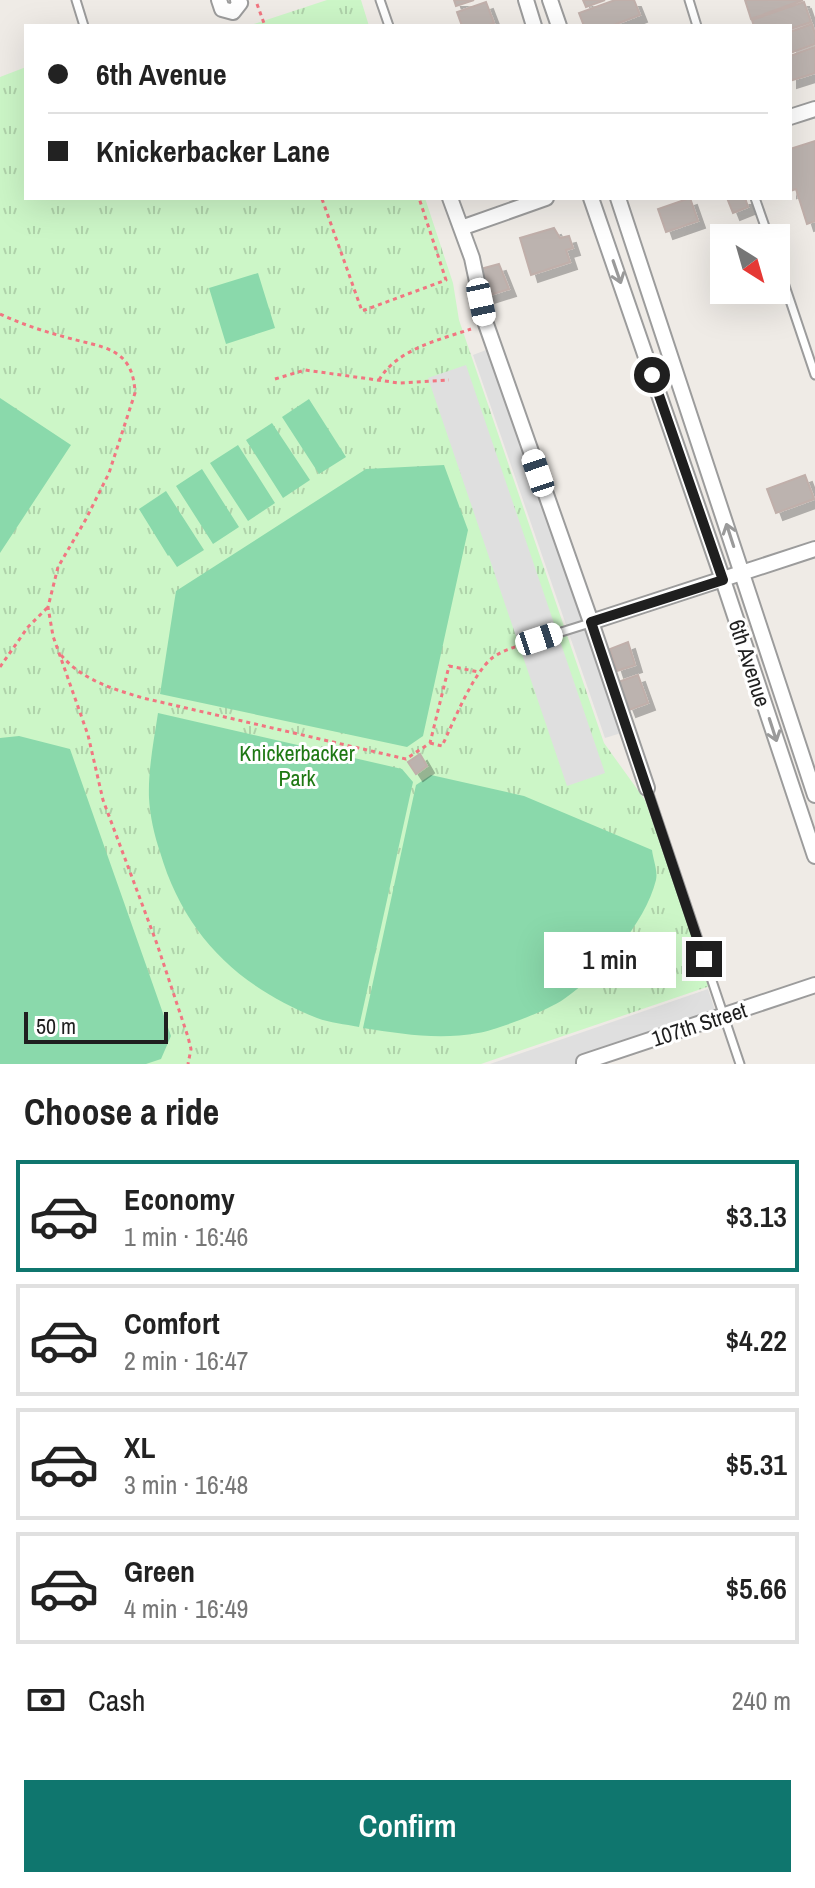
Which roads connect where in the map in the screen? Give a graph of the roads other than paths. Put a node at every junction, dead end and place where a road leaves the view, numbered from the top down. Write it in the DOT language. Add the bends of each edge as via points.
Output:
graph roads {
  1 [pos="76,0"];
  2 [pos="219,0"];
  3 [pos="238,0"];
  4 [pos="380,0"];
  5 [pos="526,0"];
  6 [pos="550,0"];
  7 [pos="689,0"];
  8 [pos="83,24"];
  9 [pos="388,24"];
  10 [pos="533,24"];
  11 [pos="558,24"];
  12 [pos="696,24"];
  13 [pos="815,109"];
  14 [pos="792,116"];
  15 [pos="451,200"];
  16 [pos="540,200"];
  17 [pos="592,200"];
  18 [pos="619,200"];
  19 [pos="756,200"];
  20 [pos="764,224"];
  21 [pos="461,228"];
  22 [pos="790,301"];
  23 [pos="815,375"];
  24 [pos="815,549"];
  25 [pos="743,573"];
  26 [pos="723,580"];
  27 [pos="591,622"];
  28 [pos="539,639"];
  29 [pos="647,788"];
  30 [pos="815,795"];
  31 [pos="815,856"];
  32 [pos="815,985"];
  33 [pos="723,1016"];
  34 [pos="584,1063"];
  35 [pos="740,1064"];
  1 -- 8 [label="lane"];
  2 -- 3 [label="street" via="222,9 233,12"];
  4 -- 9 [label="lane"];
  5 -- 10 [label="street"];
  6 -- 11 [label="street"];
  7 -- 12 [label="lane"];
  13 -- 14 [label="street"];
  15 -- 21 [label="street"];
  16 -- 21 [label="street"];
  17 -- 26 [label="street, 6th Avenue, one-way"];
  25 -- 18 [label="street, 6th Avenue, one-way"];
  19 -- 20 [label="lane"];
  21 -- 27 [label="street" via="486,324"];
  22 -- 23 [label="lane"];
  24 -- 25 [label="street"];
  25 -- 26 [label="street"];
  25 -- 30 [label="street, 6th Avenue"];
  26 -- 27 [label="street"];
  26 -- 31 [label="street, 6th Avenue, one-way"];
  27 -- 28 [label="lane"];
  27 -- 29 [label="street"];
  29 -- 33 [label="lane"];
  32 -- 33 [label="street, 107th Street"];
  33 -- 34 [label="street, 107th Street"];
  33 -- 35 [label="lane"];
}
